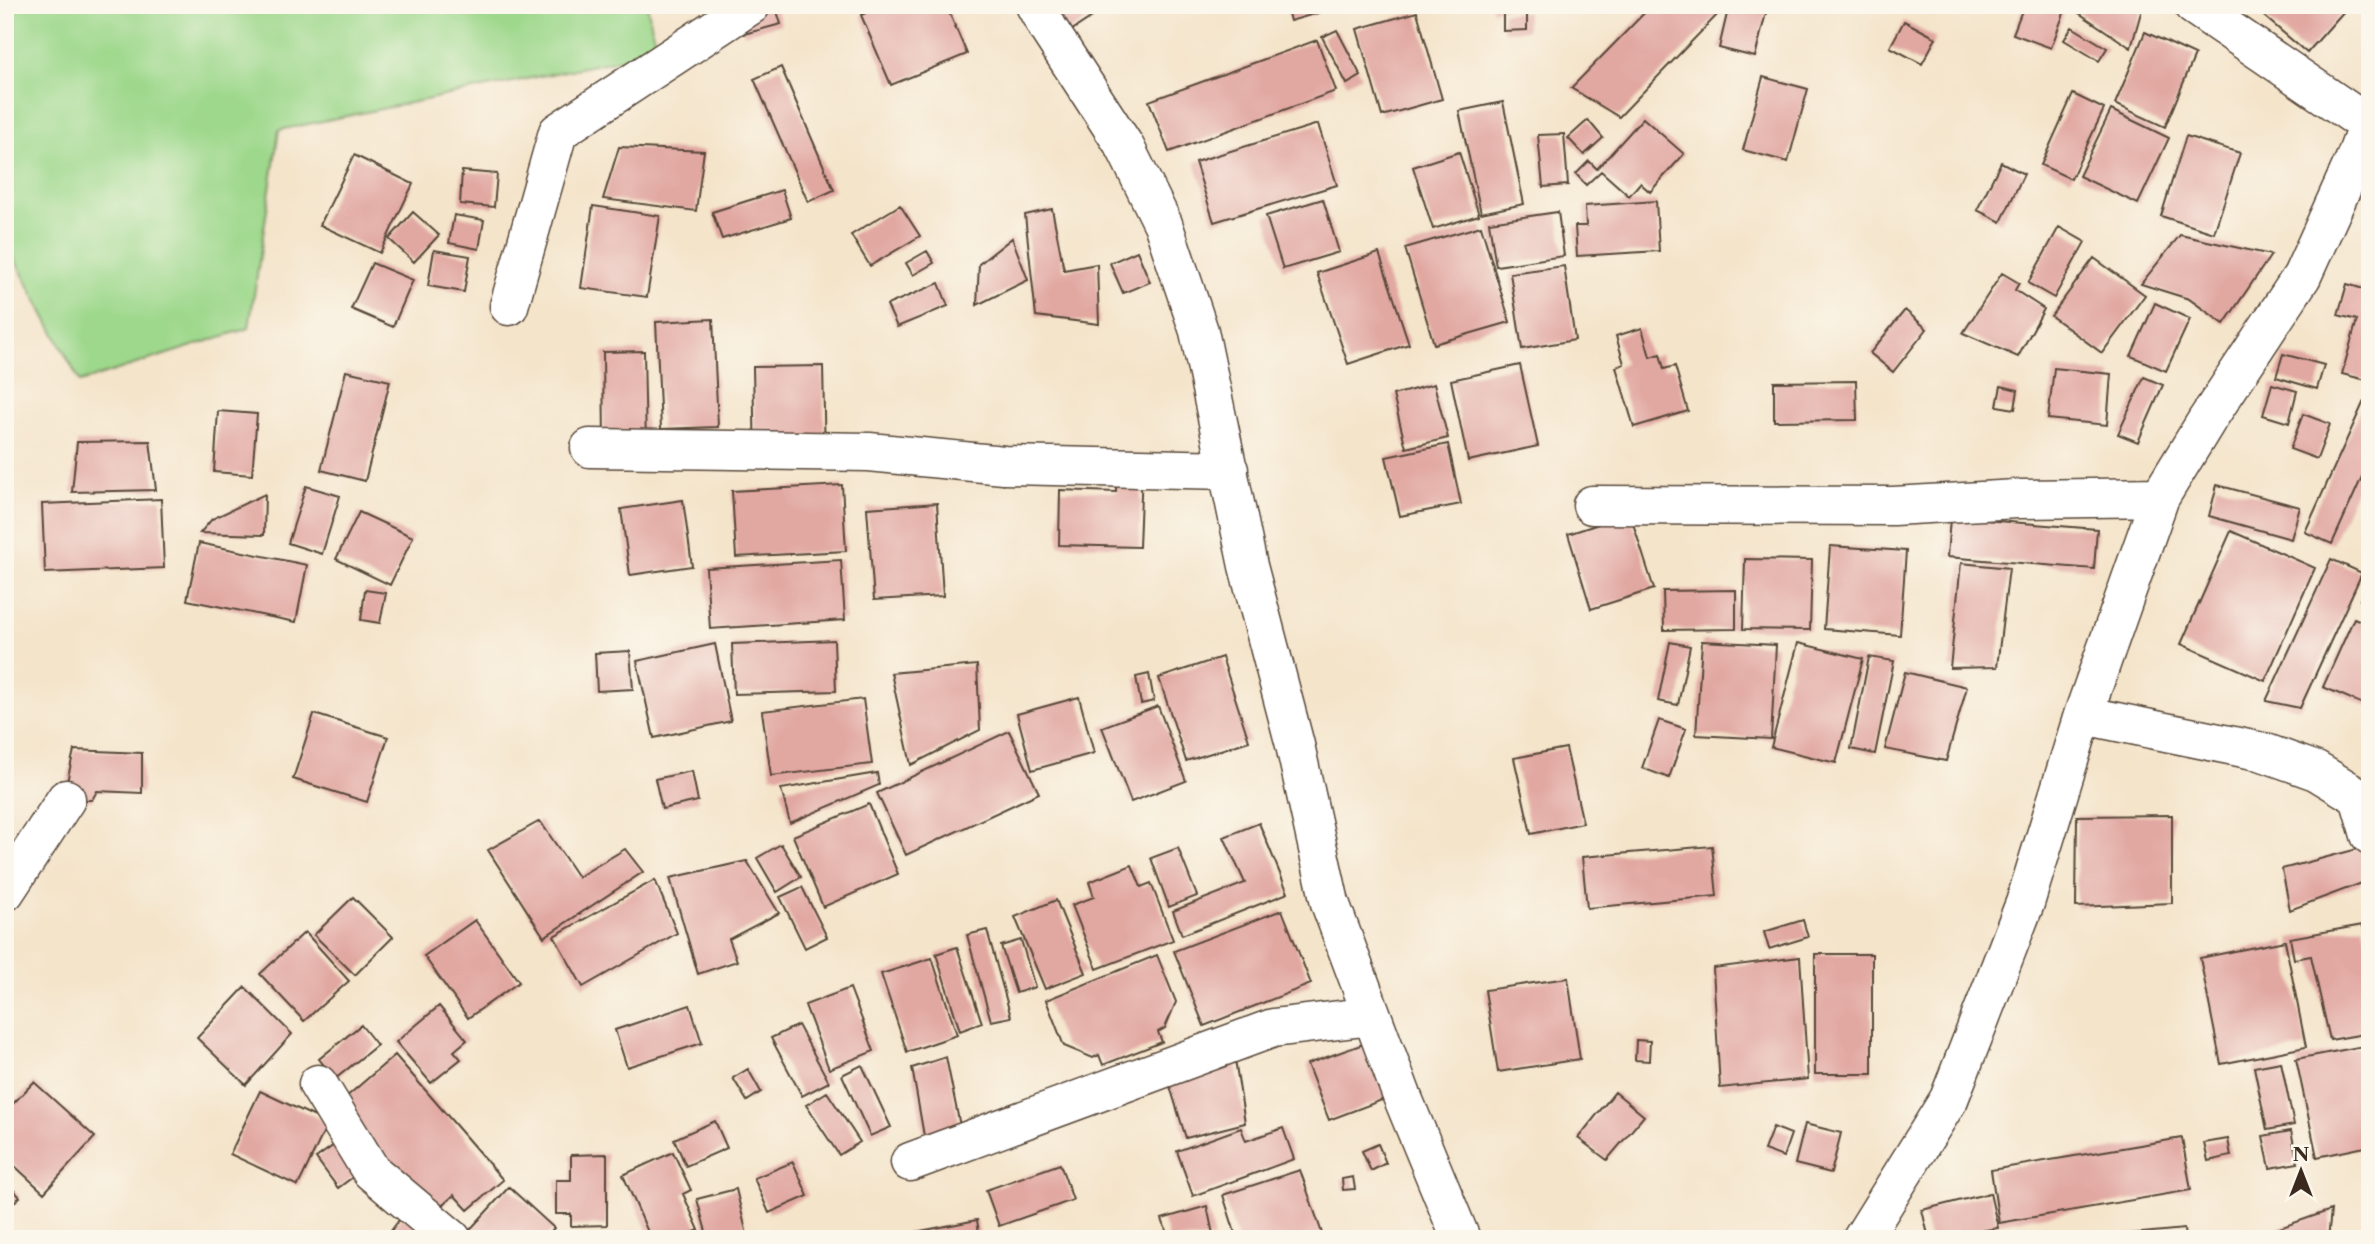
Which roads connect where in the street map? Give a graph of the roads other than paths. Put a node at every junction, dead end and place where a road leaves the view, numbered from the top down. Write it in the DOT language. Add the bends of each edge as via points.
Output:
graph roads {
  1 [pos="751,5"];
  2 [pos="1035,5"];
  3 [pos="2193,5"];
  4 [pos="2365,139"];
  5 [pos="509,306"];
  6 [pos="590,449"];
  7 [pos="1229,470"];
  8 [pos="2160,497"];
  9 [pos="1592,505"];
  10 [pos="2084,715"];
  11 [pos="66,799"];
  12 [pos="2370,835"];
  13 [pos="5,892"];
  14 [pos="1372,1016"];
  15 [pos="318,1084"];
  16 [pos="910,1162"];
  17 [pos="452,1239"];
  18 [pos="1461,1239"];
  19 [pos="1862,1239"];
  1 -- 5 [label="street" via="558,132"];
  2 -- 7 [label="street" via="1125,147 1163,224 1199,331"];
  3 -- 4 [label="street"];
  4 -- 8 [label="street" via="2302,276"];
  6 -- 7 [label="street" via="869,452 1004,465"];
  7 -- 14 [label="street" via="1330,903"];
  8 -- 9 [label="street" via="1893,506"];
  8 -- 10 [label="street"];
  10 -- 12 [label="street" via="2263,752 2316,771 2359,797"];
  10 -- 19 [label="street" via="2025,904 1950,1099"];
  11 -- 13 [label="street"];
  14 -- 16 [label="street" via="1273,1028"];
  14 -- 18 [label="street"];
  15 -- 17 [label="street" via="371,1171"];
}
